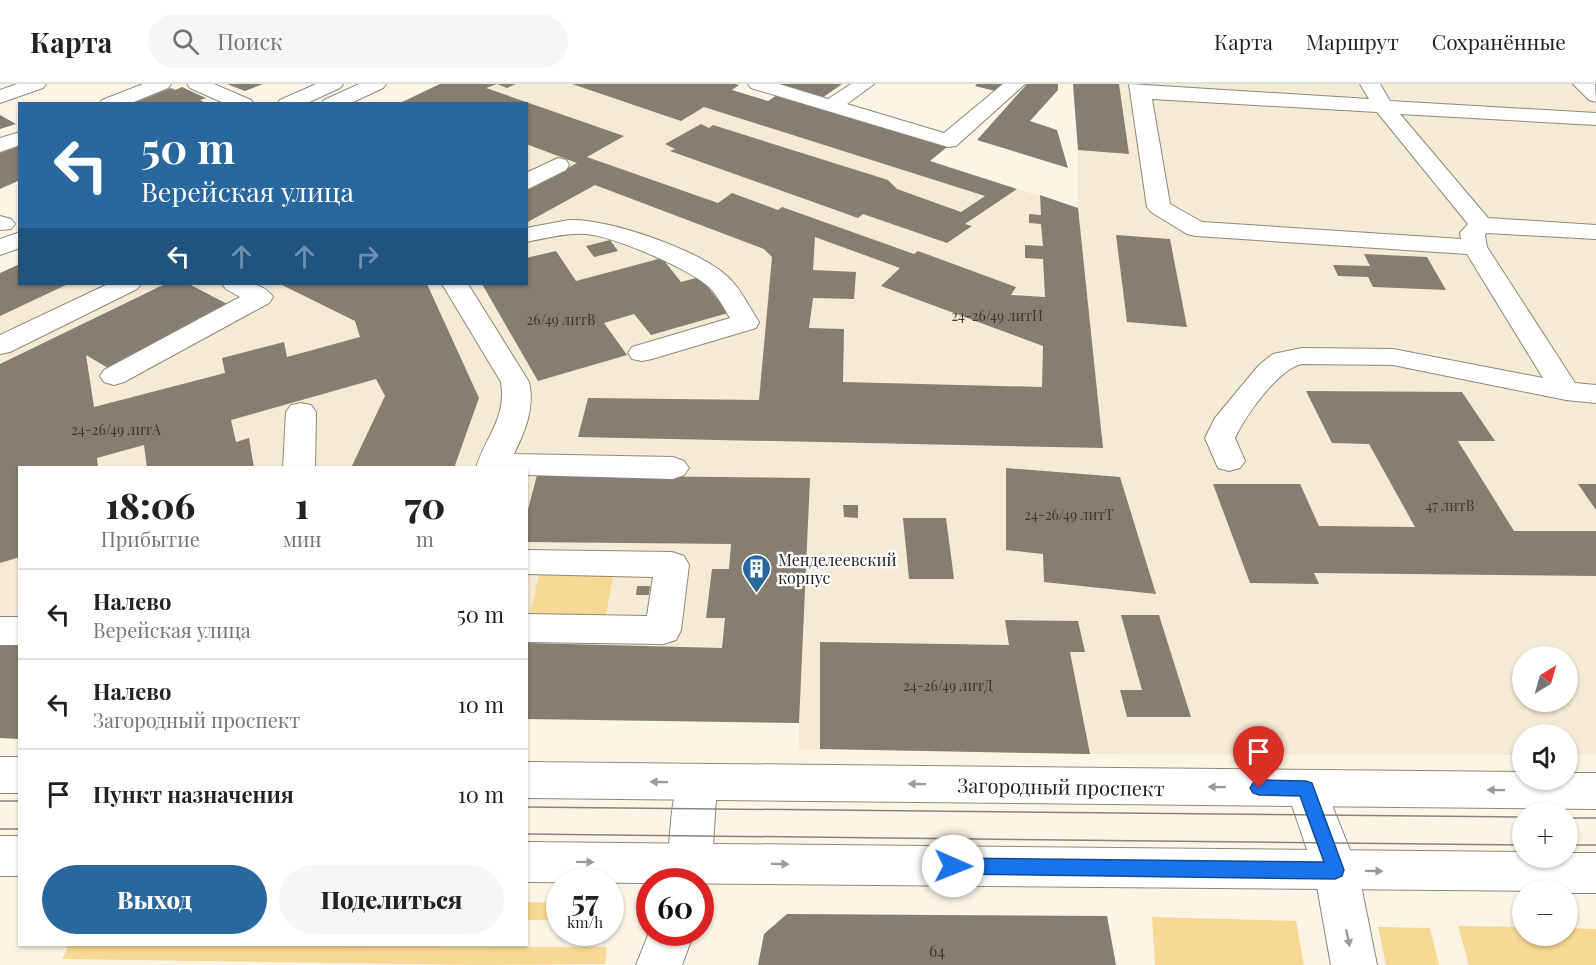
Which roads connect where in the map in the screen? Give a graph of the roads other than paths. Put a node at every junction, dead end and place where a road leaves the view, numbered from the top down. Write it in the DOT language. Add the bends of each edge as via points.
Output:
graph roads {
  1 [pos="36,84"];
  2 [pos="161,84"];
  3 [pos="197,84"];
  4 [pos="333,84"];
  5 [pos="376,84"];
  6 [pos="758,84"];
  7 [pos="864,84"];
  8 [pos="1015,84"];
  9 [pos="1370,84"];
  10 [pos="1583,84"];
  11 [pos="1140,88"];
  12 [pos="1596,96"];
  13 [pos="0,97"];
  14 [pos="114,102"];
  15 [pos="239,102"];
  16 [pos="292,102"];
  17 [pos="336,102"];
  18 [pos="0,103"];
  19 [pos="831,106"];
  20 [pos="1384,108"];
  21 [pos="18,112"];
  22 [pos="1596,119"];
  23 [pos="18,139"];
  24 [pos="0,145"];
  25 [pos="558,165"];
  26 [pos="528,182"];
  27 [pos="1596,232"];
  28 [pos="528,235"];
  29 [pos="1478,236"];
  30 [pos="126,285"];
  31 [pos="237,285"];
  32 [pos="456,285"];
  33 [pos="0,346"];
  34 [pos="642,353"];
  35 [pos="114,376"];
  36 [pos="1566,391"];
  37 [pos="1596,394"];
  38 [pos="301,412"];
  39 [pos="1229,461"];
  40 [pos="299,466"];
  41 [pos="493,466"];
  42 [pos="528,466"];
  43 [pos="673,468"];
  44 [pos="528,562"];
  45 [pos="528,628"];
  46 [pos="0,631"];
  47 [pos="18,631"];
  48 [pos="0,775"];
  49 [pos="18,776"];
  50 [pos="528,780"];
  51 [pos="697,782"];
  52 [pos="1306,788"];
  53 [pos="1596,791"];
  54 [pos="528,862"];
  55 [pos="688,868"];
  56 [pos="636,870"];
  57 [pos="1335,870"];
  58 [pos="714,873"];
  59 [pos="1596,873"];
  60 [pos="668,946"];
  61 [pos="659,965"];
  62 [pos="1354,965"];
  1 -- 13 [label="main road"];
  2 -- 14 [label="main road"];
  3 -- 15 [label="main road"];
  4 -- 16 [label="main road"];
  5 -- 17 [label="main road"];
  6 -- 19 [label="main road"];
  7 -- 19 [label="main road"];
  8 -- 19 [label="main road" via="948,141"];
  9 -- 20 [label="main road"];
  10 -- 12 [label="main road"];
  11 -- 20 [label="main road"];
  11 -- 29 [label="main road" via="1159,207 1196,229"];
  18 -- 21 [label="main road"];
  20 -- 22 [label="main road"];
  20 -- 29 [label="main road"];
  23 -- 24 [label="main road"];
  25 -- 26 [label="main road"];
  27 -- 29 [label="main road"];
  28 -- 34 [label="main road" via="556,228 595,228 688,262 720,283 746,322"];
  29 -- 36 [label="main road"];
  30 -- 33 [label="main road"];
  31 -- 35 [label="main road" via="260,297"];
  32 -- 41 [label="main road" via="518,392 512,420"];
  36 -- 37 [label="main road"];
  36 -- 39 [label="main road" via="1393,357 1283,360 1269,371 1226,425 1220,438"];
  38 -- 40 [label="main road"];
  42 -- 43 [label="main road"];
  44 -- 45 [label="main road" via="672,564 663,630"];
  46 -- 47 [label="main road"];
  48 -- 49 [label="main road"];
  51 -- 50 [label="main road, Загородный проспект, one-way"];
  52 -- 51 [label="main road, Загородный проспект, one-way"];
  51 -- 55 [label="main road"];
  53 -- 52 [label="main road, Загородный проспект, one-way"];
  52 -- 57 [label="main road"];
  54 -- 56 [label="main road, one-way"];
  58 -- 57 [label="main road, one-way"];
  57 -- 59 [label="main road, one-way"];
  57 -- 62 [label="main road, one-way"];
  60 -- 61 [label="main road"];
}
